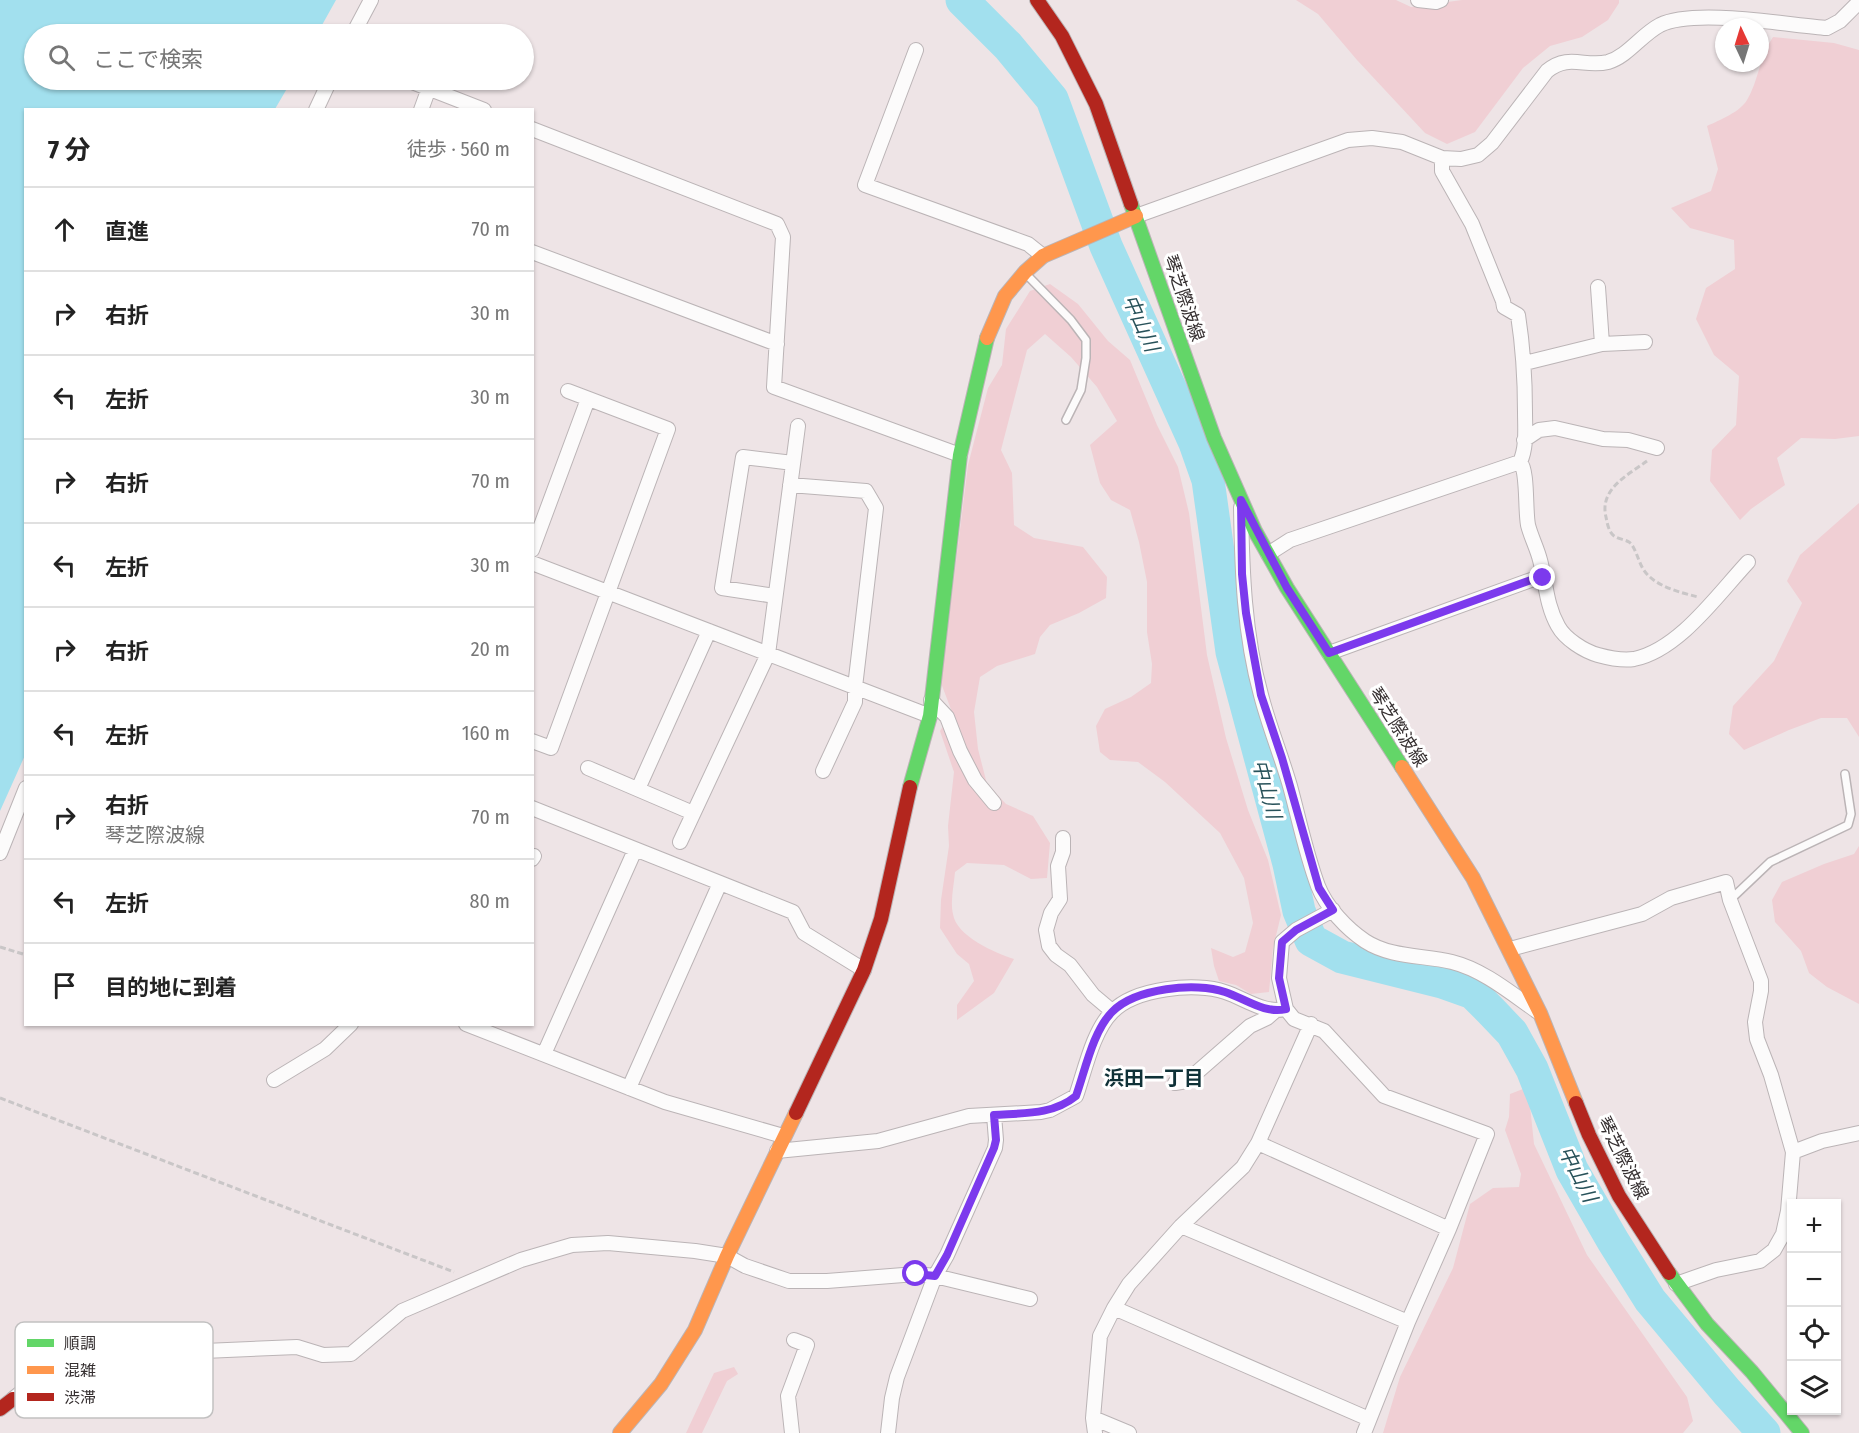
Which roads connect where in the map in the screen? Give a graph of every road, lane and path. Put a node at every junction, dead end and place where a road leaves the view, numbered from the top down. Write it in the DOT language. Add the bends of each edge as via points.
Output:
graph roads {
  1 [pos="371,0"];
  2 [pos="1037,0"];
  3 [pos="1418,0"];
  4 [pos="1441,0"];
  5 [pos="1859,2"];
  6 [pos="358,24"];
  7 [pos="916,50"];
  8 [pos="325,90"];
  9 [pos="428,90"];
  10 [pos="434,90"];
  11 [pos="316,108"];
  12 [pos="422,108"];
  13 [pos="479,108"];
  14 [pos="534,130"];
  15 [pos="1442,158"];
  16 [pos="1136,216"];
  17 [pos="534,253"];
  18 [pos="1043,256"];
  19 [pos="1025,272"];
  20 [pos="1598,287"];
  21 [pos="1645,342"];
  22 [pos="777,344"];
  23 [pos="1602,344"];
  24 [pos="1525,363"];
  25 [pos="568,391"];
  26 [pos="588,399"];
  27 [pos="1066,420"];
  28 [pos="798,426"];
  29 [pos="1524,440"];
  30 [pos="1657,448"];
  31 [pos="960,455"];
  32 [pos="793,462"];
  33 [pos="1520,462"];
  34 [pos="790,485"];
  35 [pos="1241,500"];
  36 [pos="534,545"];
  37 [pos="1268,554"];
  38 [pos="1748,562"];
  39 [pos="534,564"];
  40 [pos="1543,578"];
  41 [pos="609,593"];
  42 [pos="775,596"];
  43 [pos="1713,600"];
  44 [pos="709,631"];
  45 [pos="1329,653"];
  46 [pos="768,654"];
  47 [pos="855,687"];
  48 [pos="932,700"];
  49 [pos="930,716"];
  50 [pos="534,742"];
  51 [pos="588,768"];
  52 [pos="823,771"];
  53 [pos="1845,774"];
  54 [pos="638,789"];
  55 [pos="24,793"];
  56 [pos="994,803"];
  57 [pos="534,809"];
  58 [pos="693,813"];
  59 [pos="1063,838"];
  60 [pos="680,842"];
  61 [pos="635,850"];
  62 [pos="0,853"];
  63 [pos="720,883"];
  64 [pos="1730,900"];
  65 [pos="1333,910"];
  66 [pos="0,947"];
  67 [pos="1510,949"];
  68 [pos="24,954"];
  69 [pos="864,970"];
  70 [pos="1280,1010"];
  71 [pos="1112,1011"];
  72 [pos="1540,1013"];
  73 [pos="1311,1024"];
  74 [pos="349,1026"];
  75 [pos="471,1026"];
  76 [pos="544,1054"];
  77 [pos="274,1080"];
  78 [pos="1174,1083"];
  79 [pos="629,1088"];
  80 [pos="0,1098"];
  81 [pos="994,1115"];
  82 [pos="1859,1134"];
  83 [pos="783,1136"];
  84 [pos="1258,1143"];
  85 [pos="777,1151"];
  86 [pos="1793,1152"];
  87 [pos="1180,1226"];
  88 [pos="1449,1229"];
  89 [pos="727,1256"];
  90 [pos="935,1276"];
  91 [pos="466,1283"];
  92 [pos="1676,1284"];
  93 [pos="1030,1299"];
  94 [pos="1114,1308"];
  95 [pos="1408,1322"];
  96 [pos="794,1340"];
  97 [pos="213,1351"];
  98 [pos="13,1399"];
  99 [pos="0,1409"];
  100 [pos="1093,1418"];
  101 [pos="1367,1426"];
  102 [pos="620,1433"];
  103 [pos="792,1433"];
  104 [pos="888,1433"];
  105 [pos="1095,1433"];
  106 [pos="1128,1433"];
  107 [pos="1802,1433"];
  1 -- 6 [label="street"];
  2 -- 16 [label="main road, 琴芝際波線" via="1062,36 1096,104"];
  3 -- 4 [label="street"];
  5 -- 15 [label="street" via="1827,28 1740,19 1685,19 1661,25 1606,63 1555,64 1478,155"];
  7 -- 18 [label="street" via="866,185 1028,244"];
  8 -- 11 [label="street"];
  9 -- 12 [label="street"];
  10 -- 13 [label="street"];
  14 -- 22 [label="street" via="777,224 783,237"];
  15 -- 16 [label="street" via="1402,142 1348,140"];
  15 -- 24 [label="street" via="1442,171 1472,224 1504,307 1518,315"];
  16 -- 18 [label="main road"];
  16 -- 35 [label="main road, 琴芝際波線" via="1214,438"];
  17 -- 22 [label="street"];
  18 -- 19 [label="main road"];
  19 -- 27 [label="lane" via="1086,340 1081,390"];
  19 -- 31 [label="main road" via="1005,296 986,339"];
  20 -- 23 [label="street"];
  21 -- 23 [label="street"];
  22 -- 31 [label="street" via="774,387"];
  23 -- 24 [label="street"];
  24 -- 29 [label="street"];
  25 -- 26 [label="street"];
  26 -- 36 [label="street"];
  26 -- 41 [label="street" via="668,429"];
  28 -- 32 [label="street"];
  29 -- 30 [label="street" via="1539,430 1555,428"];
  29 -- 33 [label="street"];
  30 -- 43 [label="path" via="1652,457 1612,487 1603,508 1608,527 1613,535 1629,542 1650,577 1670,588"];
  31 -- 48 [label="main road"];
  32 -- 34 [label="street"];
  32 -- 42 [label="street" via="743,457 722,588"];
  33 -- 37 [label="street" via="1290,540"];
  33 -- 40 [label="street" via="1525,468 1528,527"];
  34 -- 42 [label="street"];
  34 -- 47 [label="street" via="866,491 876,507"];
  35 -- 37 [label="main road, 琴芝際波線"];
  35 -- 65 [label="street" via="1246,613 1261,695 1319,888"];
  37 -- 45 [label="main road, 琴芝際波線"];
  38 -- 43 [label="street"];
  39 -- 41 [label="street"];
  40 -- 43 [label="street" via="1559,629 1591,653 1612,659 1633,659 1653,652 1670,642"];
  40 -- 45 [label="street"];
  41 -- 44 [label="street"];
  41 -- 50 [label="street" via="551,748"];
  42 -- 46 [label="street"];
  44 -- 46 [label="street"];
  44 -- 54 [label="street"];
  45 -- 67 [label="main road, 琴芝際波線" via="1473,878"];
  46 -- 47 [label="street"];
  46 -- 58 [label="street"];
  47 -- 49 [label="street"];
  47 -- 52 [label="street" via="855,702"];
  48 -- 49 [label="main road"];
  48 -- 56 [label="street" via="948,717 975,780"];
  49 -- 69 [label="main road" via="907,797 881,919"];
  51 -- 54 [label="street"];
  53 -- 64 [label="lane" via="1851,813 1848,825 1770,862"];
  54 -- 58 [label="street"];
  55 -- 62 [label="street"];
  57 -- 61 [label="street"];
  58 -- 60 [label="street"];
  59 -- 71 [label="street" via="1058,867 1060,899 1046,930 1049,946"];
  61 -- 63 [label="street"];
  61 -- 76 [label="street"];
  63 -- 69 [label="street" via="793,912 804,933"];
  63 -- 79 [label="street"];
  64 -- 67 [label="street" via="1726,882 1671,898 1642,914"];
  64 -- 86 [label="street" via="1761,981 1755,1022 1757,1040"];
  65 -- 70 [label="street" via="1282,942"];
  65 -- 72 [label="street" via="1367,942 1392,952 1476,970"];
  66 -- 68 [label="path"];
  67 -- 72 [label="main road, 琴芝際波線"];
  69 -- 83 [label="main road"];
  70 -- 71 [label="street" via="1207,987 1172,987 1130,1000"];
  70 -- 73 [label="street"];
  70 -- 78 [label="street" via="1250,1026 1186,1081"];
  71 -- 81 [label="street" via="1098,1031 1076,1096 1050,1110"];
  72 -- 92 [label="main road, 琴芝際波線" via="1619,1196"];
  73 -- 84 [label="street"];
  73 -- 88 [label="street" via="1324,1031 1384,1096 1487,1134"];
  74 -- 77 [label="street" via="324,1049"];
  75 -- 76 [label="street"];
  76 -- 79 [label="street"];
  79 -- 83 [label="street"];
  80 -- 91 [label="path" via="458,1274"];
  81 -- 85 [label="street" via="959,1119 878,1141"];
  81 -- 90 [label="street" via="994,1148"];
  82 -- 86 [label="street"];
  83 -- 85 [label="main road"];
  84 -- 87 [label="street" via="1244,1167"];
  84 -- 88 [label="street"];
  85 -- 89 [label="main road"];
  86 -- 92 [label="street" via="1788,1211 1783,1234 1774,1250 1760,1261"];
  87 -- 94 [label="street" via="1129,1284"];
  87 -- 95 [label="street"];
  88 -- 95 [label="street"];
  89 -- 90 [label="street" via="789,1281"];
  89 -- 91 [label="street" via="608,1243 572,1245 521,1260"];
  89 -- 102 [label="main road" via="684,1352"];
  90 -- 93 [label="street"];
  90 -- 104 [label="street" via="897,1377"];
  91 -- 97 [label="street" via="402,1311 351,1354 323,1355 297,1347"];
  92 -- 107 [label="main road, 琴芝際波線"];
  94 -- 100 [label="street" via="1100,1336"];
  94 -- 101 [label="street"];
  95 -- 101 [label="street"];
  96 -- 103 [label="street" via="807,1345 789,1396"];
  98 -- 99 [label="main road"];
  100 -- 105 [label="street"];
  100 -- 106 [label="street"];
}
